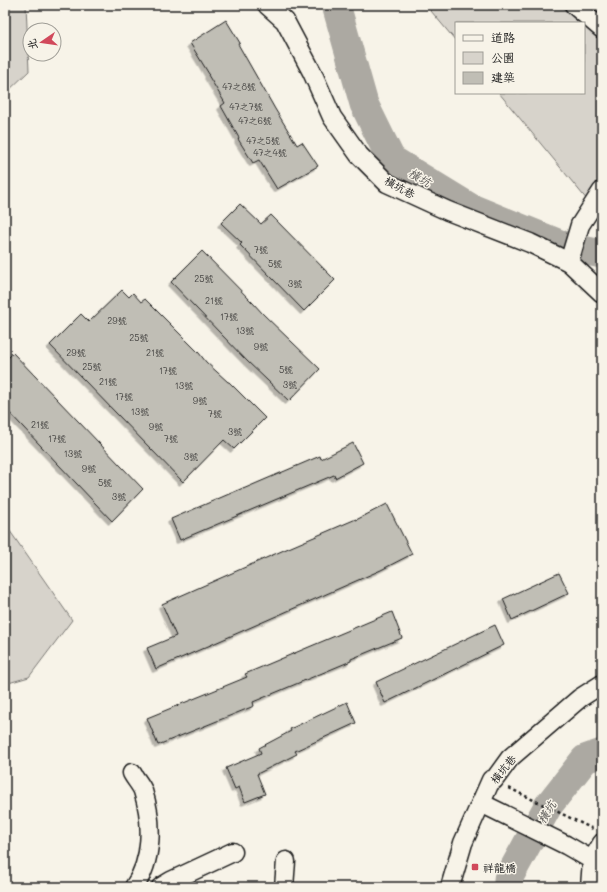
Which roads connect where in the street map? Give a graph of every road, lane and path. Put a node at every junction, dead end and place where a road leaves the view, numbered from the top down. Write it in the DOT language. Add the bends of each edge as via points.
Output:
graph roads {
  1 [pos="267,5"];
  2 [pos="574,5"];
  3 [pos="602,29"];
  4 [pos="602,191"];
  5 [pos="569,261"];
  6 [pos="602,293"];
  7 [pos="602,684"];
  8 [pos="132,773"];
  9 [pos="494,780"];
  10 [pos="481,803"];
  11 [pos="599,837"];
  12 [pos="233,852"];
  13 [pos="592,860"];
  14 [pos="286,861"];
  15 [pos="134,887"];
  16 [pos="161,887"];
  17 [pos="284,887"];
  18 [pos="450,887"];
  19 [pos="590,887"];
  1 -- 5 [label="street, 橫坑巷" via="285,22 312,72 332,117 358,154 387,183"];
  2 -- 3 [label="street"];
  4 -- 5 [label="street" via="580,225"];
  5 -- 6 [label="street, 橫坑巷"];
  7 -- 9 [label="street, 橫坑巷" via="580,698 510,758"];
  8 -- 15 [label="street" via="142,790 148,812 150,837 140,878"];
  9 -- 10 [label="street, 橫坑巷"];
  9 -- 11 [label="path"];
  10 -- 13 [label="street"];
  10 -- 18 [label="street, 橫坑巷" via="463,843"];
  11 -- 13 [label="street"];
  12 -- 16 [label="street"];
  13 -- 19 [label="street"];
  14 -- 17 [label="street"];
}
